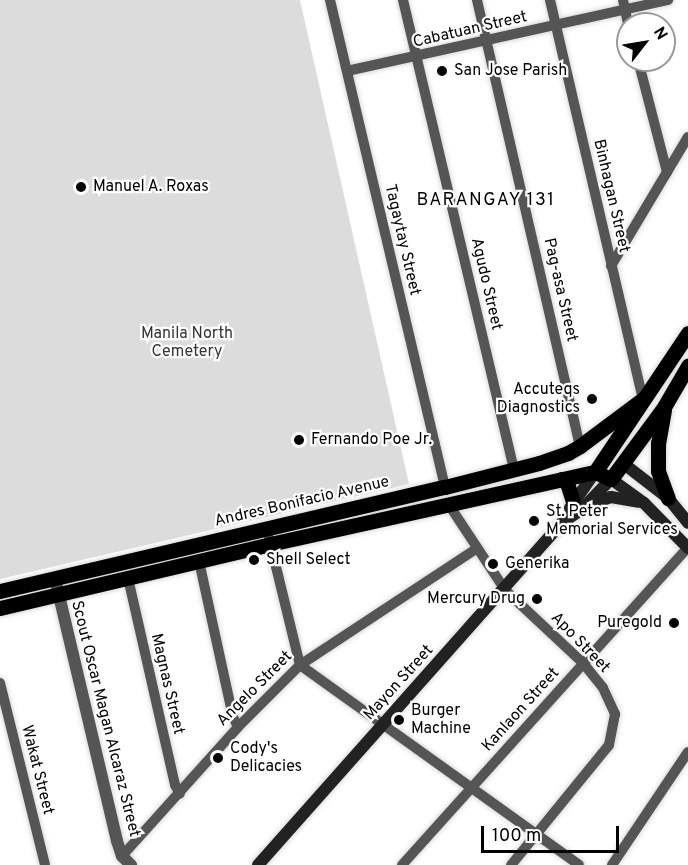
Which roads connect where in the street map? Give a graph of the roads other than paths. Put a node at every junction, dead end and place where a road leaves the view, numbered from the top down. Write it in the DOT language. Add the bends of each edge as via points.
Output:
graph roads {
  1 [pos="330,0"];
  2 [pos="403,0"];
  3 [pos="477,0"];
  4 [pos="550,0"];
  5 [pos="668,0"];
  6 [pos="624,5"];
  7 [pos="556,26"];
  8 [pos="487,42"];
  9 [pos="417,58"];
  10 [pos="347,71"];
  11 [pos="641,72"];
  12 [pos="688,137"];
  13 [pos="667,172"];
  14 [pos="611,266"];
  15 [pos="688,333"];
  16 [pos="688,366"];
  17 [pos="644,399"];
  18 [pos="664,407"];
  19 [pos="580,446"];
  20 [pos="608,453"];
  21 [pos="624,464"];
  22 [pos="514,469"];
  23 [pos="595,472"];
  24 [pos="562,479"];
  25 [pos="611,479"];
  26 [pos="445,487"];
  27 [pos="668,498"];
  28 [pos="644,503"];
  29 [pos="449,505"];
  30 [pos="577,506"];
  31 [pos="688,523"];
  32 [pos="269,536"];
  33 [pos="687,548"];
  34 [pos="476,549"];
  35 [pos="199,561"];
  36 [pos="55,578"];
  37 [pos="128,578"];
  38 [pos="505,590"];
  39 [pos="0,591"];
  40 [pos="58,594"];
  41 [pos="0,608"];
  42 [pos="583,663"];
  43 [pos="300,665"];
  44 [pos="0,683"];
  45 [pos="385,723"];
  46 [pos="238,727"];
  47 [pos="688,752"];
  48 [pos="472,788"];
  49 [pos="180,794"];
  50 [pos="536,834"];
  51 [pos="122,862"];
  52 [pos="45,865"];
  53 [pos="258,865"];
  54 [pos="402,865"];
  55 [pos="511,865"];
  56 [pos="579,865"];
  57 [pos="612,865"];
  1 -- 10 [label="street, Tagaytay Street"];
  2 -- 9 [label="street, Agudo Street"];
  3 -- 8 [label="street, Pag-asa Street"];
  4 -- 7 [label="street, Binhagan Street"];
  5 -- 6 [label="street, Cabatuan Street"];
  6 -- 7 [label="street, Cabatuan Street"];
  7 -- 8 [label="street, Cabatuan Street"];
  7 -- 14 [label="street, Binhagan Street"];
  8 -- 9 [label="street, Cabatuan Street"];
  8 -- 19 [label="street, Pag-asa Street"];
  9 -- 10 [label="street, Cabatuan Street"];
  9 -- 22 [label="street, Agudo Street"];
  10 -- 26 [label="street, Tagaytay Street"];
  11 -- 13 [label="street"];
  12 -- 13 [label="street"];
  13 -- 14 [label="street"];
  14 -- 17 [label="street, Binhagan Street"];
  15 -- 17 [label="main road"];
  16 -- 18 [label="main road"];
  17 -- 19 [label="main road, Andres Bonifacio Avenue"];
  17 -- 20 [label="main road"];
  18 -- 21 [label="main road"];
  18 -- 27 [label="main road" via="658,471"];
  19 -- 20 [label="main road"];
  19 -- 22 [label="main road, Andres Bonifacio Avenue"];
  20 -- 21 [label="main road"];
  20 -- 23 [label="main road"];
  21 -- 25 [label="main road"];
  21 -- 27 [label="main road"];
  22 -- 26 [label="main road, Andres Bonifacio Avenue"];
  23 -- 24 [label="main road, Andres Bonifacio Avenue"];
  23 -- 25 [label="main road"];
  23 -- 30 [label="main road, Mayon Street"];
  24 -- 29 [label="main road, Andres Bonifacio Avenue"];
  24 -- 30 [label="main road"];
  25 -- 28 [label="main road"];
  25 -- 30 [label="main road, Mayon Street"];
  26 -- 32 [label="main road, Andres Bonifacio Avenue"];
  27 -- 31 [label="main road"];
  28 -- 30 [label="main road" via="610,497"];
  28 -- 33 [label="main road"];
  29 -- 32 [label="main road, Andres Bonifacio Avenue"];
  29 -- 34 [label="street, Apo Street"];
  30 -- 38 [label="main road, Mayon Street"];
  32 -- 35 [label="main road, Andres Bonifacio Avenue"];
  32 -- 36 [label="main road, Andres Bonifacio Avenue"];
  32 -- 43 [label="street"];
  33 -- 42 [label="street, Kanlaon Street"];
  34 -- 38 [label="street, Apo Street"];
  34 -- 43 [label="street, Angelo Street"];
  35 -- 37 [label="main road, Andres Bonifacio Avenue"];
  35 -- 46 [label="street"];
  36 -- 39 [label="main road, Andres Bonifacio Avenue"];
  36 -- 40 [label="street, Scout Oscar Magan Alcaraz Street"];
  37 -- 40 [label="main road, Andres Bonifacio Avenue"];
  37 -- 49 [label="street, Magnas Street"];
  38 -- 42 [label="street, Apo Street"];
  38 -- 45 [label="main road, Mayon Street"];
  40 -- 41 [label="main road, Andres Bonifacio Avenue"];
  40 -- 51 [label="street, Scout Oscar Magan Alcaraz Street"];
  42 -- 48 [label="street, Kanlaon Street"];
  42 -- 50 [label="street, Apo Street" via="610,699 615,714 609,745"];
  43 -- 45 [label="street"];
  43 -- 46 [label="street, Angelo Street"];
  44 -- 52 [label="street, Wakat Street"];
  45 -- 48 [label="street"];
  45 -- 53 [label="main road, Mayon Street"];
  46 -- 49 [label="street, Angelo Street"];
  47 -- 57 [label="street"];
  48 -- 50 [label="street"];
  48 -- 54 [label="street, Kanlaon Street"];
  49 -- 51 [label="street, Angelo Street"];
  50 -- 55 [label="street, Apo Street"];
  50 -- 56 [label="street"];
}
